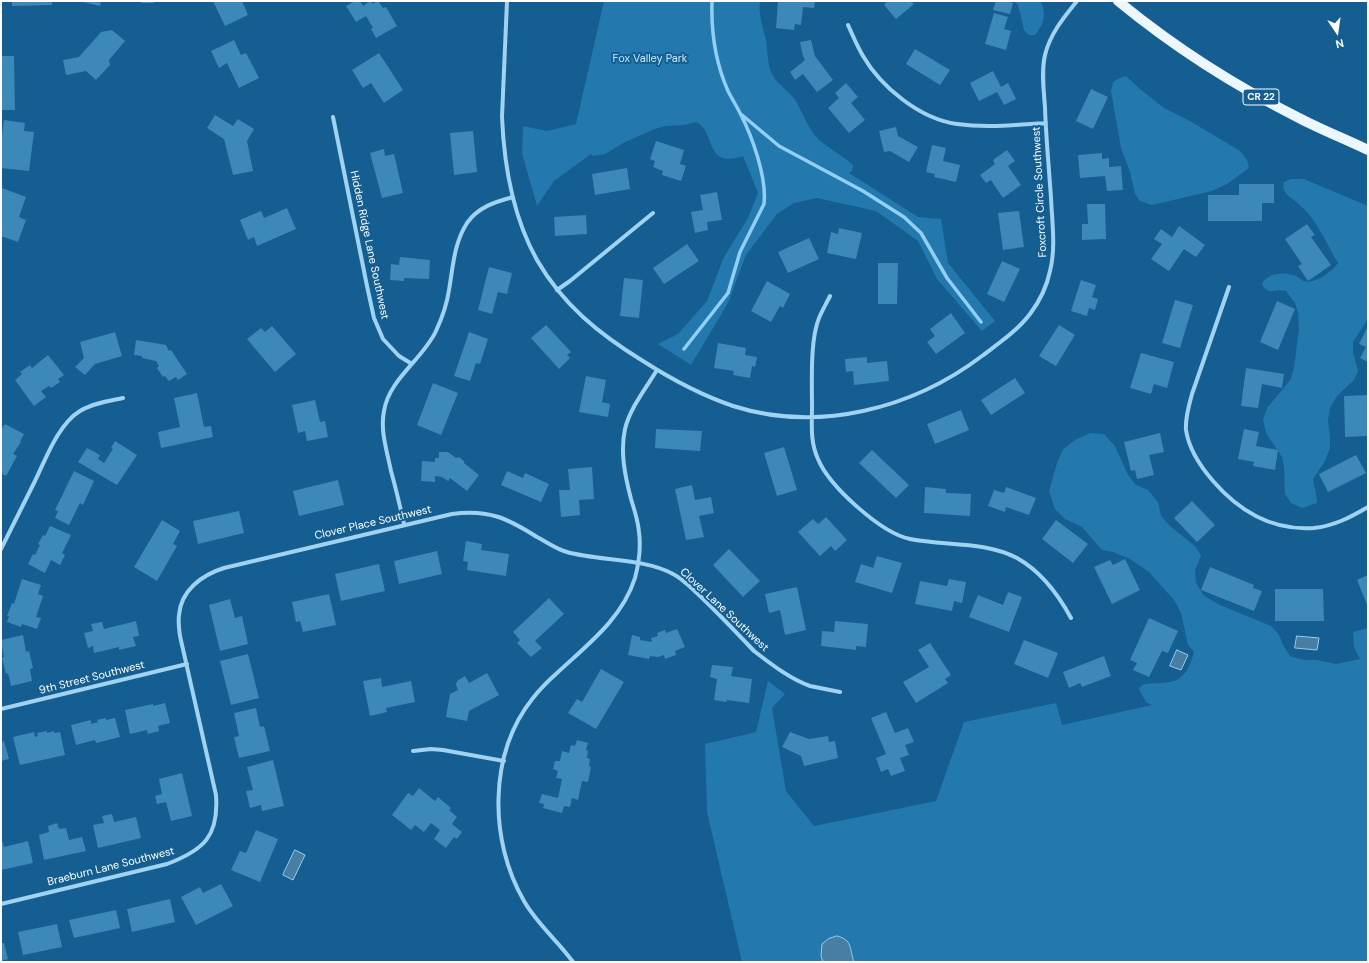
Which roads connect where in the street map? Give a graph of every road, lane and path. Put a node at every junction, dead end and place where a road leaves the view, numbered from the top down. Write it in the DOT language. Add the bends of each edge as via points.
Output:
graph roads {
  1 [pos="507,1"];
  2 [pos="1077,1"];
  3 [pos="1118,1"];
  4 [pos="848,26"];
  5 [pos="333,117"];
  6 [pos="1046,123"];
  7 [pos="1368,150"];
  8 [pos="513,197"];
  9 [pos="653,214"];
  10 [pos="1229,287"];
  11 [pos="557,290"];
  12 [pos="830,296"];
  13 [pos="412,364"];
  14 [pos="657,370"];
  15 [pos="124,398"];
  16 [pos="812,417"];
  17 [pos="1368,507"];
  18 [pos="404,524"];
  19 [pos="1,549"];
  20 [pos="638,563"];
  21 [pos="1071,618"];
  22 [pos="187,664"];
  23 [pos="840,692"];
  24 [pos="1,709"];
  25 [pos="413,751"];
  26 [pos="504,761"];
  27 [pos="1,904"];
  28 [pos="573,962"];
  1 -- 8 [label="street, Foxcroft Circle Southwest" via="503,133"];
  2 -- 6 [label="street, Foxcroft Circle Southwest" via="1055,31 1044,56"];
  3 -- 7 [label="main road, CR 22" via="1216,72 1300,118"];
  4 -- 6 [label="street" via="862,56 880,80 909,104 933,118 973,126"];
  5 -- 13 [label="street, Hidden Ridge Lane Southwest" via="374,318 383,339 399,356"];
  6 -- 16 [label="street, Foxcroft Circle Southwest" via="1053,254 1043,292 1028,316 1008,336 975,361 916,396 867,411"];
  8 -- 11 [label="street, Foxcroft Circle Southwest" via="534,254"];
  8 -- 13 [label="street" via="480,209 468,222 455,254 449,292 441,320 429,344"];
  9 -- 11 [label="street"];
  10 -- 17 [label="street" via="1188,412 1186,428 1192,451 1198,461 1216,484 1238,505 1257,517 1278,524 1302,528 1329,525"];
  11 -- 14 [label="street, Foxcroft Circle Southwest" via="610,341"];
  12 -- 16 [label="street" via="818,319 814,340"];
  13 -- 18 [label="street" via="388,396 383,422 385,446"];
  14 -- 16 [label="street, Foxcroft Circle Southwest" via="690,388 733,406 774,415"];
  14 -- 20 [label="street" via="632,410 624,437 625,473 639,532"];
  15 -- 19 [label="street" via="80,411 64,427"];
  16 -- 21 [label="street" via="813,442 821,466 834,484 873,520 890,531 908,538 985,547 1017,558 1052,587"];
  18 -- 20 [label="street, Clover Place Southwest" via="466,512 485,513 503,518 565,551"];
  18 -- 22 [label="street, Clover Place Southwest" via="224,568 202,577 187,593 179,614 180,636"];
  20 -- 23 [label="street, Clover Lane Southwest" via="675,574 754,651 791,676 809,685"];
  20 -- 26 [label="street" via="630,591 615,617 532,698 513,731"];
  22 -- 24 [label="street, 9th Street Southwest"];
  22 -- 27 [label="street, Braeburn Lane Southwest" via="216,795 215,822 206,840 190,854 167,864"];
  25 -- 26 [label="street" via="443,750"];
  26 -- 28 [label="street" via="498,796 498,819 511,871 529,908"];
}
